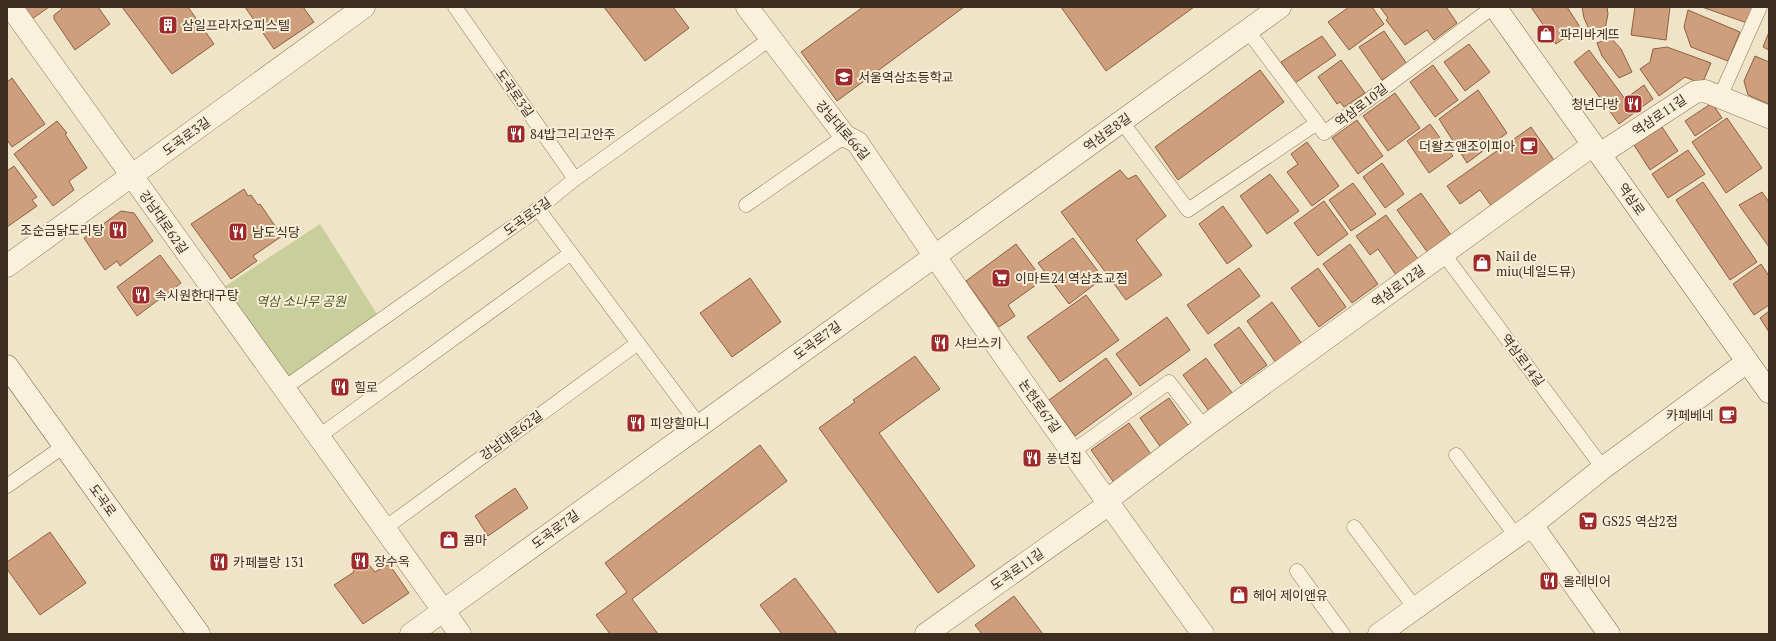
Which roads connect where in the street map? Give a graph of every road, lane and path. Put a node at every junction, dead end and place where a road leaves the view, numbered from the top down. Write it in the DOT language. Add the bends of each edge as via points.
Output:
graph roads {
  1 [pos="10,7"];
  2 [pos="364,7"];
  3 [pos="455,7"];
  4 [pos="747,7"];
  5 [pos="1280,7"];
  6 [pos="1494,7"];
  7 [pos="1760,7"];
  8 [pos="1248,31"];
  9 [pos="770,39"];
  10 [pos="1720,97"];
  11 [pos="1769,117"];
  12 [pos="1122,122"];
  13 [pos="1317,123"];
  14 [pos="845,136"];
  15 [pos="1597,150"];
  16 [pos="131,176"];
  17 [pos="574,179"];
  18 [pos="746,204"];
  19 [pos="538,209"];
  20 [pos="570,253"];
  21 [pos="1443,253"];
  22 [pos="934,256"];
  23 [pos="7,266"];
  24 [pos="638,342"];
  25 [pos="1747,362"];
  26 [pos="7,366"];
  27 [pos="283,389"];
  28 [pos="1769,392"];
  29 [pos="699,425"];
  30 [pos="1204,427"];
  31 [pos="318,437"];
  32 [pos="64,446"];
  33 [pos="1072,452"];
  34 [pos="1456,456"];
  35 [pos="1603,468"];
  36 [pos="7,486"];
  37 [pos="1107,502"];
  38 [pos="1354,527"];
  39 [pos="385,528"];
  40 [pos="1524,531"];
  41 [pos="1297,571"];
  42 [pos="1414,608"];
  43 [pos="443,610"];
  44 [pos="199,634"];
  45 [pos="411,634"];
  46 [pos="460,634"];
  47 [pos="926,634"];
  48 [pos="1203,634"];
  49 [pos="1343,634"];
  50 [pos="1379,634"];
  51 [pos="1609,634"];
  1 -- 16 [label="street, 강남대로62길"];
  2 -- 16 [label="street, 도곡로3길"];
  3 -- 17 [label="lane, 도곡로3길"];
  4 -- 9 [label="street, 강남대로66길"];
  5 -- 8 [label="street, 역삼로8길"];
  6 -- 13 [label="lane, 역삼로10길" via="1324,133"];
  6 -- 15 [label="street, 역삼로"];
  7 -- 10 [label="lane"];
  8 -- 12 [label="street, 역삼로8길"];
  8 -- 13 [label="lane"];
  9 -- 14 [label="street, 강남대로66길"];
  9 -- 17 [label="lane, 도곡로5길"];
  10 -- 11 [label="street, 역삼로11길"];
  10 -- 15 [label="street, 역삼로11길" via="1705,91 1695,92"];
  12 -- 13 [label="lane, 역삼로10길" via="1188,210"];
  12 -- 22 [label="street, 역삼로8길"];
  14 -- 18 [label="lane"];
  14 -- 22 [label="street, 강남대로66길" via="857,142"];
  15 -- 21 [label="street, 역삼로12길"];
  15 -- 25 [label="street, 역삼로"];
  16 -- 23 [label="street, 도곡로3길"];
  16 -- 27 [label="street, 강남대로62길"];
  17 -- 19 [label="lane, 도곡로5길"];
  19 -- 20 [label="lane"];
  19 -- 27 [label="lane, 도곡로5길"];
  20 -- 24 [label="lane"];
  20 -- 31 [label="lane"];
  21 -- 30 [label="street, 역삼로12길"];
  21 -- 35 [label="lane, 역삼로14길"];
  22 -- 29 [label="street, 도곡로7길"];
  22 -- 33 [label="street, 논현로67길"];
  24 -- 29 [label="lane"];
  24 -- 39 [label="lane, 강남대로62길"];
  25 -- 28 [label="street, 역삼로"];
  25 -- 35 [label="street"];
  26 -- 32 [label="street, 도곡로"];
  27 -- 31 [label="street, 강남대로62길"];
  29 -- 43 [label="street, 도곡로7길"];
  30 -- 33 [label="lane" via="1169,382"];
  30 -- 37 [label="street, 역삼로12길"];
  31 -- 39 [label="street, 강남대로62길"];
  32 -- 36 [label="lane"];
  32 -- 44 [label="street, 도곡로"];
  33 -- 37 [label="street, 논현로67길"];
  34 -- 40 [label="lane"];
  35 -- 40 [label="street"];
  37 -- 47 [label="street, 도곡로11길"];
  37 -- 48 [label="street, 논현로67길"];
  38 -- 42 [label="lane"];
  39 -- 43 [label="street, 강남대로62길"];
  40 -- 42 [label="street"];
  40 -- 51 [label="street"];
  41 -- 49 [label="lane"];
  42 -- 50 [label="street"];
  43 -- 45 [label="street, 도곡로7길"];
  43 -- 46 [label="street, 강남대로62길"];
}
